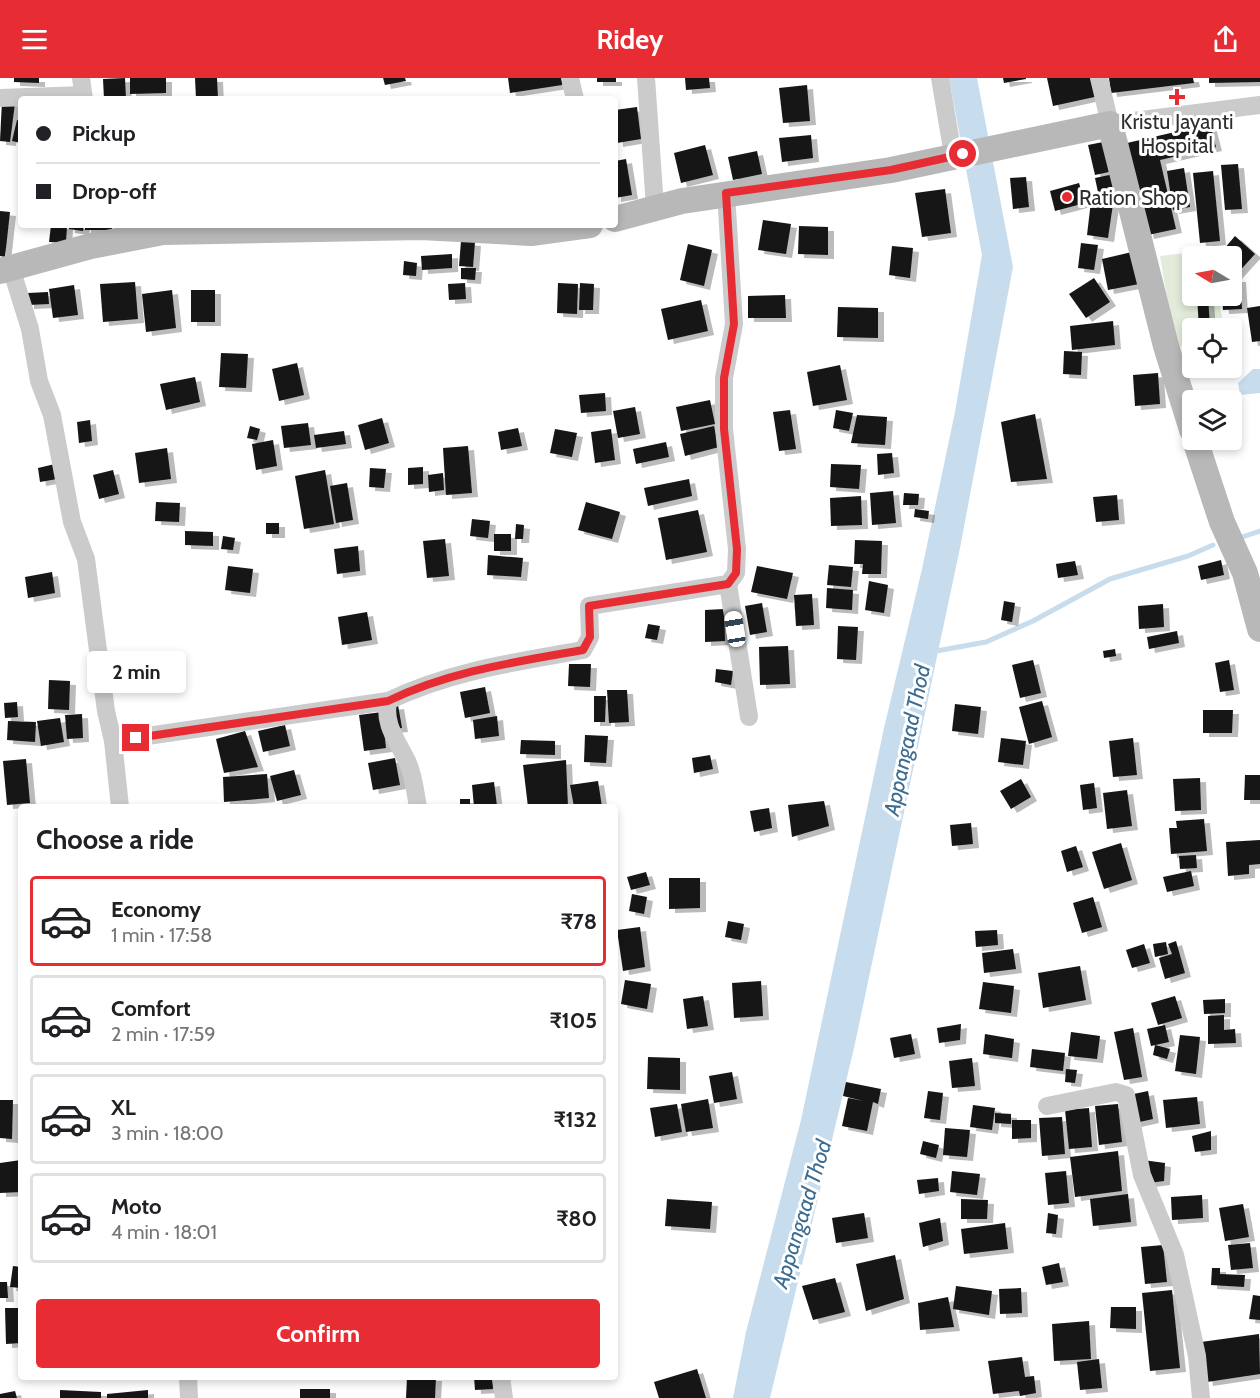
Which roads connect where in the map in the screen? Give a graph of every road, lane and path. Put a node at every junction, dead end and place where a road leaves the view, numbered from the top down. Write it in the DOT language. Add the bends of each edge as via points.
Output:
graph roads {
  1 [pos="570,78"];
  2 [pos="646,78"];
  3 [pos="940,78"];
  4 [pos="1099,78"];
  5 [pos="83,91"];
  6 [pos="18,96"];
  7 [pos="24,96"];
  8 [pos="574,96"];
  9 [pos="0,98"];
  10 [pos="1260,105"];
  11 [pos="1110,124"];
  12 [pos="963,154"];
  13 [pos="726,193"];
  14 [pos="655,207"];
  15 [pos="618,218"];
  16 [pos="282,228"];
  17 [pos="473,228"];
  18 [pos="568,228"];
  19 [pos="136,231"];
  20 [pos="6,269"];
  21 [pos="1182,398"];
  22 [pos="1199,450"];
  23 [pos="1252,570"];
  24 [pos="728,584"];
  25 [pos="1260,629"];
  26 [pos="388,701"];
  27 [pos="748,717"];
  28 [pos="113,741"];
  29 [pos="120,804"];
  30 [pos="417,804"];
  31 [pos="1047,1106"];
  32 [pos="188,1380"];
  33 [pos="501,1380"];
  34 [pos="189,1398"];
  35 [pos="504,1398"];
  36 [pos="1201,1398"];
  1 -- 8 [label="street"];
  2 -- 14 [label="street"];
  3 -- 12 [label="street" via="952,149"];
  4 -- 11 [label="street"];
  5 -- 7 [label="street"];
  6 -- 9 [label="street"];
  10 -- 11 [label="street"];
  11 -- 12 [label="main road"];
  11 -- 21 [label="main road"];
  12 -- 13 [label="main road" via="891,170"];
  13 -- 14 [label="main road"];
  13 -- 24 [label="street" via="734,324 724,378 724,429 737,549 736,573"];
  14 -- 15 [label="main road"];
  16 -- 19 [label="main road"];
  17 -- 18 [label="main road" via="531,233"];
  19 -- 20 [label="main road"];
  20 -- 28 [label="street" via="30,328 39,381 52,415 72,522 86,559"];
  22 -- 23 [label="main road" via="1222,522"];
  23 -- 25 [label="main road"];
  24 -- 26 [label="street" via="589,606 590,637 583,650 475,670 424,684"];
  24 -- 27 [label="street"];
  26 -- 28 [label="street"];
  26 -- 30 [label="street" via="386,716 395,742 406,757"];
  28 -- 29 [label="street"];
  31 -- 36 [label="street" via="1116,1092 1126,1095 1142,1175 1176,1255 1197,1356"];
  32 -- 34 [label="street"];
  33 -- 35 [label="street"];
}
